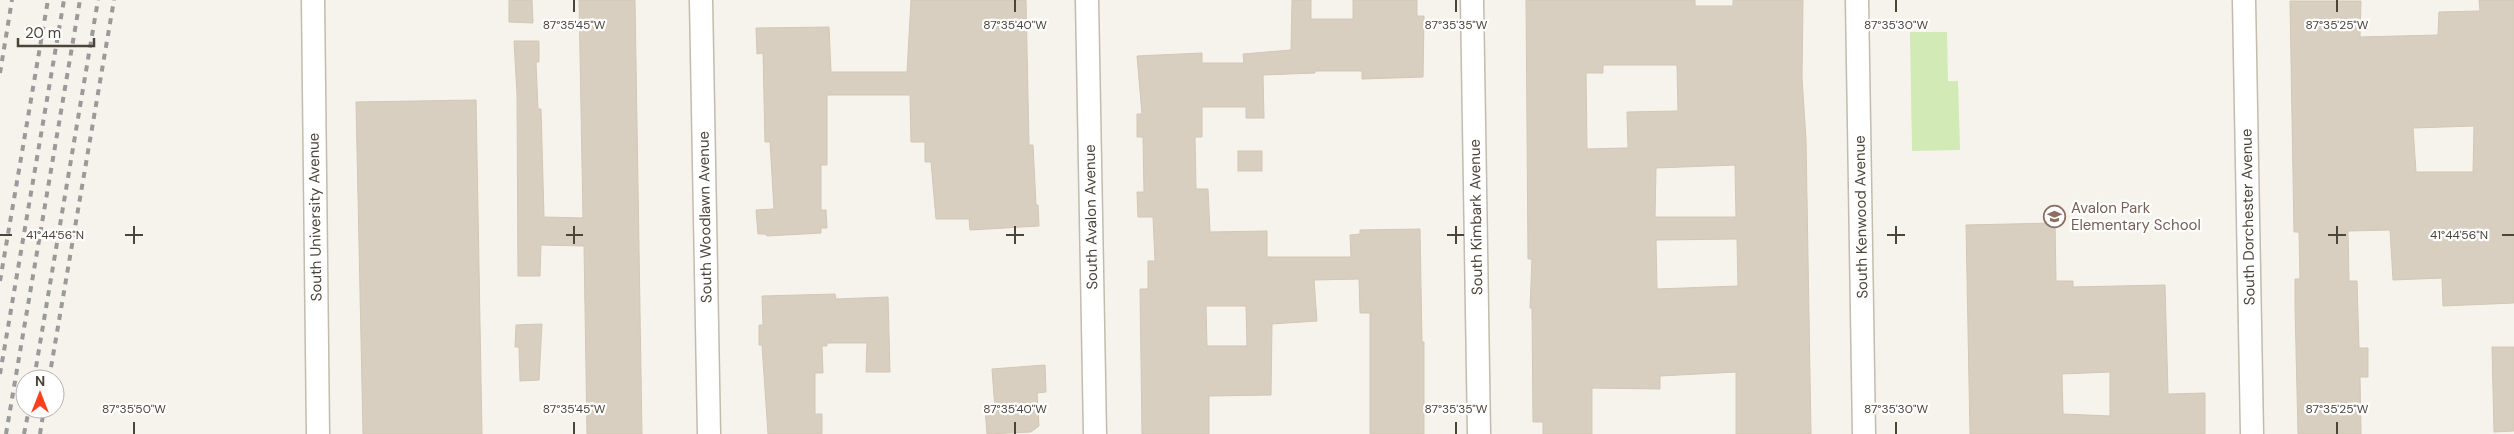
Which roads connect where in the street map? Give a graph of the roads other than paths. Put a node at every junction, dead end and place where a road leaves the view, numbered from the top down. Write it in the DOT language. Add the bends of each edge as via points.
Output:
graph roads {
  1 [pos="313,0"];
  2 [pos="701,0"];
  3 [pos="1087,0"];
  4 [pos="1472,0"];
  5 [pos="1857,0"];
  6 [pos="2244,0"];
  7 [pos="318,434"];
  8 [pos="709,434"];
  9 [pos="1094,434"];
  10 [pos="1479,434"];
  11 [pos="1864,434"];
  12 [pos="2252,434"];
  1 -- 7 [label="street, South University Avenue"];
  2 -- 8 [label="street, South Woodlawn Avenue"];
  3 -- 9 [label="street, South Avalon Avenue"];
  4 -- 10 [label="street, South Kimbark Avenue"];
  5 -- 11 [label="street, South Kenwood Avenue"];
  6 -- 12 [label="street, South Dorchester Avenue"];
}
